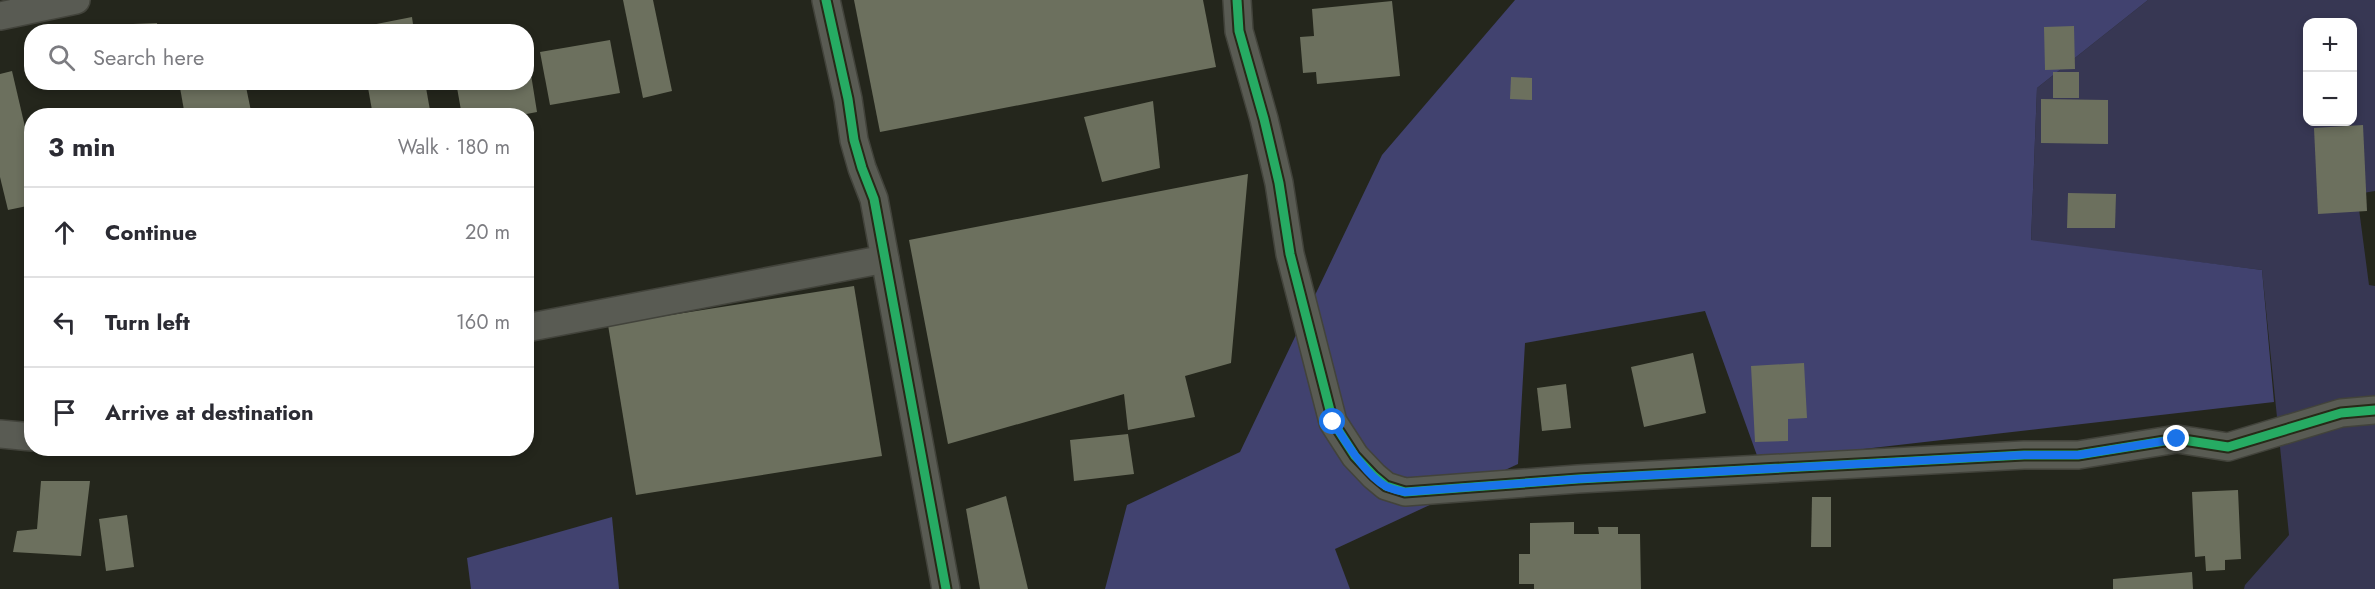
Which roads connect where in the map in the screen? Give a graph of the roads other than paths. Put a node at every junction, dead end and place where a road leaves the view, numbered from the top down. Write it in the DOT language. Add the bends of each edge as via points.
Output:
graph roads {
  1 [pos="76,0"];
  2 [pos="826,0"];
  3 [pos="1237,0"];
  4 [pos="0,16"];
  5 [pos="885,259"];
  6 [pos="534,326"];
  7 [pos="2375,410"];
  8 [pos="0,434"];
  9 [pos="24,436"];
  10 [pos="946,589"];
  1 -- 4 [label="street"];
  2 -- 5 [label="street" via="854,140 874,199"];
  3 -- 7 [label="street" via="1239,31 1264,119 1290,254 1333,422 1355,456 1386,486 1405,492 1578,479 2078,455 2177,439 2228,447 2341,413"];
  5 -- 6 [label="street"];
  5 -- 10 [label="street"];
  8 -- 9 [label="street"];
}
